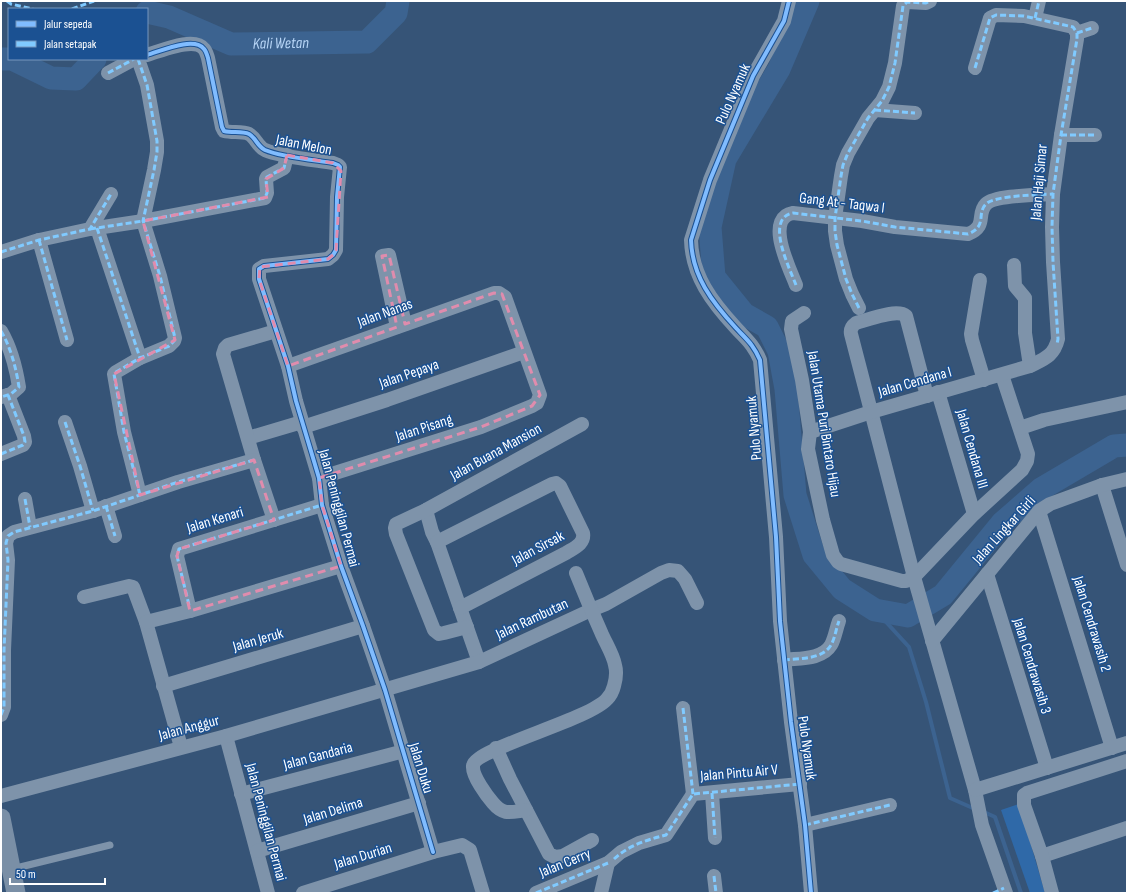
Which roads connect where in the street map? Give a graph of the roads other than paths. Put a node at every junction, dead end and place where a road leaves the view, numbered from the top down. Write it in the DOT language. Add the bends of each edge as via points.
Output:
graph roads {
  1 [pos="789,1"];
  2 [pos="930,1"];
  3 [pos="1039,1"];
  4 [pos="1035,18"];
  5 [pos="1092,28"];
  6 [pos="1077,33"];
  7 [pos="148,54"];
  8 [pos="132,60"];
  9 [pos="138,60"];
  10 [pos="975,68"];
  11 [pos="108,73"];
  12 [pos="875,110"];
  13 [pos="915,113"];
  14 [pos="1061,135"];
  15 [pos="1095,135"];
  16 [pos="287,155"];
  17 [pos="112,194"];
  18 [pos="1053,194"];
  19 [pos="835,218"];
  20 [pos="143,221"];
  21 [pos="93,229"];
  22 [pos="39,240"];
  23 [pos="1,252"];
  24 [pos="1014,264"];
  25 [pos="260,269"];
  26 [pos="980,280"];
  27 [pos="796,285"];
  28 [pos="859,308"];
  29 [pos="804,313"];
  30 [pos="1,331"];
  31 [pos="276,331"];
  32 [pos="67,340"];
  33 [pos="524,352"];
  34 [pos="140,358"];
  35 [pos="288,366"];
  36 [pos="1030,366"];
  37 [pos="1002,375"];
  38 [pos="984,380"];
  39 [pos="933,394"];
  40 [pos="4,396"];
  41 [pos="1127,402"];
  42 [pos="871,412"];
  43 [pos="65,422"];
  44 [pos="303,424"];
  45 [pos="582,424"];
  46 [pos="1020,428"];
  47 [pos="810,432"];
  48 [pos="248,438"];
  49 [pos="1,454"];
  50 [pos="254,460"];
  51 [pos="319,478"];
  52 [pos="1127,479"];
  53 [pos="1102,485"];
  54 [pos="140,495"];
  55 [pos="25,499"];
  56 [pos="322,505"];
  57 [pos="100,508"];
  58 [pos="426,510"];
  59 [pos="1039,511"];
  60 [pos="974,514"];
  61 [pos="274,520"];
  62 [pos="30,527"];
  63 [pos="115,536"];
  64 [pos="771,538"];
  65 [pos="437,542"];
  66 [pos="776,556"];
  67 [pos="4,560"];
  68 [pos="1127,565"];
  69 [pos="341,566"];
  70 [pos="576,573"];
  71 [pos="987,574"];
  72 [pos="916,583"];
  73 [pos="84,597"];
  74 [pos="697,603"];
  75 [pos="460,608"];
  76 [pos="591,610"];
  77 [pos="190,611"];
  78 [pos="839,621"];
  79 [pos="146,622"];
  80 [pos="363,626"];
  81 [pos="466,627"];
  82 [pos="932,641"];
  83 [pos="784,660"];
  84 [pos="479,662"];
  85 [pos="163,686"];
  86 [pos="385,690"];
  87 [pos="683,708"];
  88 [pos="1,715"];
  89 [pos="226,736"];
  90 [pos="1127,743"];
  91 [pos="181,748"];
  92 [pos="496,748"];
  93 [pos="1112,748"];
  94 [pos="404,751"];
  95 [pos="1127,761"];
  96 [pos="1046,768"];
  97 [pos="800,784"];
  98 [pos="712,793"];
  99 [pos="241,794"];
  100 [pos="693,794"];
  101 [pos="1,796"];
  102 [pos="977,796"];
  103 [pos="419,803"];
  104 [pos="890,805"];
  105 [pos="526,810"];
  106 [pos="1,818"];
  107 [pos="805,825"];
  108 [pos="1127,828"];
  109 [pos="715,838"];
  110 [pos="592,840"];
  111 [pos="110,845"];
  112 [pos="257,851"];
  113 [pos="433,852"];
  114 [pos="1042,856"];
  115 [pos="611,861"];
  116 [pos="12,870"];
  117 [pos="714,876"];
  118 [pos="1001,891"];
  119 [pos="16,893"];
  120 [pos="268,893"];
  121 [pos="304,893"];
  122 [pos="483,893"];
  123 [pos="536,893"];
  124 [pos="601,893"];
  125 [pos="716,893"];
  126 [pos="811,893"];
  127 [pos="1052,893"];
  1 -- 66 [label="street, Pulo Nyamuk" via="784,21 753,76 710,180 691,240 699,278 717,306 753,346 760,360"];
  2 -- 12 [label="street" via="908,2 904,6 893,74 882,101"];
  3 -- 4 [label="street"];
  4 -- 6 [label="street" via="1073,27"];
  4 -- 10 [label="street" via="992,16"];
  5 -- 6 [label="street"];
  6 -- 14 [label="street, Jalan Haji Simar"];
  7 -- 16 [label="street, Jalan Melon" via="185,43 202,47 208,58 224,131 249,134 265,150"];
  8 -- 11 [label="street"];
  9 -- 20 [label="street" via="147,85 157,141 154,170"];
  12 -- 13 [label="street"];
  12 -- 19 [label="street" via="868,118 843,165"];
  14 -- 15 [label="street"];
  14 -- 18 [label="street, Jalan Haji Simar"];
  16 -- 20 [label="street, Jalan Melon" via="284,168 266,179 265,198"];
  16 -- 25 [label="street, Jalan Melon" via="333,163 340,167 336,250 328,259 264,266"];
  17 -- 21 [label="street"];
  18 -- 19 [label="street, Gang At - Taqwa I" via="1018,196 990,202 984,207 979,227 968,234"];
  18 -- 36 [label="street, Jalan Haji Simar" via="1053,262 1058,339 1052,354"];
  19 -- 27 [label="street, Gang At - Taqwa I" via="793,213 785,216 780,228 780,243"];
  19 -- 28 [label="street" via="837,245 846,279"];
  20 -- 21 [label="street, Jalan Melon"];
  20 -- 34 [label="street" via="160,276 174,340 168,346"];
  21 -- 22 [label="street, Jalan Melon"];
  21 -- 34 [label="street"];
  22 -- 23 [label="street, Jalan Melon"];
  22 -- 32 [label="street"];
  24 -- 36 [label="street" via="1015,286 1025,298 1025,333"];
  25 -- 31 [label="street, Jalan Peninggilan Permai" via="259,279"];
  26 -- 38 [label="street" via="971,334"];
  29 -- 47 [label="street, Jalan Utama Puri Bintaro Hijau" via="790,325"];
  30 -- 40 [label="street" via="8,343 19,387"];
  31 -- 35 [label="street, Jalan Peninggilan Permai"];
  31 -- 48 [label="street" via="228,345 223,351"];
  33 -- 35 [label="street, Jalan Nanas" via="505,297 494,293"];
  33 -- 44 [label="street, Jalan Pepaya" via="387,400"];
  33 -- 51 [label="street, Jalan Pisang" via="540,395 537,402 481,427"];
  34 -- 54 [label="street" via="116,372 114,376 124,432"];
  35 -- 44 [label="street, Jalan Peninggilan Permai"];
  36 -- 37 [label="street, Jalan Cendana I"];
  37 -- 38 [label="street, Jalan Cendana I"];
  37 -- 46 [label="street"];
  38 -- 39 [label="street, Jalan Cendana I"];
  39 -- 42 [label="street, Jalan Cendana I"];
  39 -- 42 [label="street, Jalan Cendana III" via="906,316 896,312 856,323 850,330"];
  39 -- 60 [label="street, Jalan Cendana III"];
  40 -- 49 [label="street" via="25,442"];
  41 -- 46 [label="street" via="1044,420"];
  42 -- 47 [label="street, Jalan Cendana I"];
  42 -- 72 [label="street"];
  43 -- 57 [label="street" via="80,466"];
  44 -- 48 [label="street"];
  44 -- 51 [label="street, Jalan Peninggilan Permai"];
  45 -- 58 [label="street, Jalan Buana Mansion"];
  46 -- 60 [label="street" via="1028,454 1027,461 1022,470"];
  47 -- 72 [label="street, Jalan Utama Puri Bintaro Hijau" via="808,449 823,520 835,558 841,564"];
  48 -- 50 [label="street"];
  50 -- 54 [label="street"];
  50 -- 61 [label="street"];
  51 -- 56 [label="street, Jalan Peninggilan Permai"];
  52 -- 53 [label="street, Jalan Lingkar Girli"];
  53 -- 59 [label="street, Jalan Lingkar Girli" via="1050,504"];
  53 -- 68 [label="street"];
  54 -- 57 [label="street"];
  55 -- 62 [label="street"];
  56 -- 61 [label="street, Jalan Kenari"];
  56 -- 69 [label="street, Jalan Peninggilan Permai"];
  57 -- 62 [label="street"];
  57 -- 63 [label="street"];
  58 -- 65 [label="street"];
  58 -- 81 [label="street, Jalan Buana Mansion" via="396,524 396,534 434,630 439,634"];
  59 -- 71 [label="street, Jalan Lingkar Girli"];
  59 -- 93 [label="street, Jalan Cendrawasih 2"];
  60 -- 72 [label="street"];
  61 -- 77 [label="street, Jalan Kenari" via="179,549 177,556"];
  62 -- 67 [label="street" via="8,536"];
  64 -- 66 [label="street" via="772,552"];
  65 -- 75 [label="street"];
  65 -- 75 [label="street, Jalan Sirsak" via="556,483 560,486 583,533 580,544 566,553"];
  66 -- 83 [label="street, Pulo Nyamuk"];
  67 -- 88 [label="street" via="4,706"];
  69 -- 77 [label="street, Jalan Peninggilan Permai"];
  69 -- 80 [label="street, Jalan Peninggilan Permai"];
  70 -- 76 [label="street"];
  71 -- 82 [label="street, Jalan Lingkar Girli"];
  71 -- 96 [label="street, Jalan Cendrawasih 3"];
  72 -- 82 [label="street"];
  73 -- 79 [label="street" via="133,587"];
  74 -- 76 [label="street, Jalan Rambutan" via="685,578 678,571 669,570"];
  75 -- 81 [label="street"];
  76 -- 84 [label="street, Jalan Rambutan"];
  76 -- 92 [label="street" via="615,664 614,687 607,699 598,707 551,728"];
  77 -- 79 [label="street, Jalan Peninggilan Permai"];
  78 -- 83 [label="street" via="827,650 814,657"];
  79 -- 85 [label="street"];
  80 -- 85 [label="street, Jalan Jeruk"];
  80 -- 86 [label="street, Jalan Peninggilan Permai"];
  81 -- 84 [label="street"];
  82 -- 102 [label="street"];
  83 -- 97 [label="street, Pulo Nyamuk"];
  84 -- 86 [label="street, Jalan Rambutan"];
  85 -- 91 [label="street"];
  86 -- 89 [label="street, Jalan Anggur"];
  86 -- 94 [label="street, Jalan Duku"];
  87 -- 100 [label="street"];
  89 -- 91 [label="street, Jalan Anggur"];
  89 -- 99 [label="street, Jalan Peninggilan Permai"];
  90 -- 93 [label="street"];
  91 -- 101 [label="street, Jalan Anggur"];
  92 -- 105 [label="street"];
  92 -- 105 [label="street" via="476,760 473,765 474,771 498,810 504,813"];
  93 -- 96 [label="street"];
  94 -- 99 [label="street, Jalan Gandaria"];
  94 -- 103 [label="street, Jalan Duku"];
  95 -- 114 [label="street" via="1027,793 1023,798 1024,805"];
  96 -- 102 [label="street"];
  97 -- 98 [label="street, Jalan Pintu Air V"];
  97 -- 107 [label="street, Pulo Nyamuk"];
  98 -- 100 [label="street, Jalan Pintu Air V"];
  98 -- 109 [label="street"];
  99 -- 112 [label="street, Jalan Peninggilan Permai"];
  100 -- 115 [label="street, Jalan Pintu Air V" via="666,835 639,843 621,852"];
  102 -- 118 [label="street" via="982,825"];
  103 -- 112 [label="street, Jalan Delima"];
  103 -- 113 [label="street, Jalan Duku"];
  104 -- 107 [label="street"];
  105 -- 110 [label="street" via="549,854 555,857 563,856"];
  106 -- 116 [label="main road"];
  107 -- 126 [label="street, Pulo Nyamuk"];
  108 -- 114 [label="street"];
  111 -- 116 [label="lane"];
  112 -- 120 [label="street, Jalan Peninggilan Permai"];
  113 -- 121 [label="street, Jalan Durian"];
  113 -- 122 [label="street" via="462,845 467,847 472,855"];
  114 -- 127 [label="street"];
  115 -- 123 [label="street, Jalan Cerry"];
  115 -- 124 [label="street, Jalan Cerry"];
  116 -- 119 [label="main road"];
  117 -- 125 [label="street"];
}
